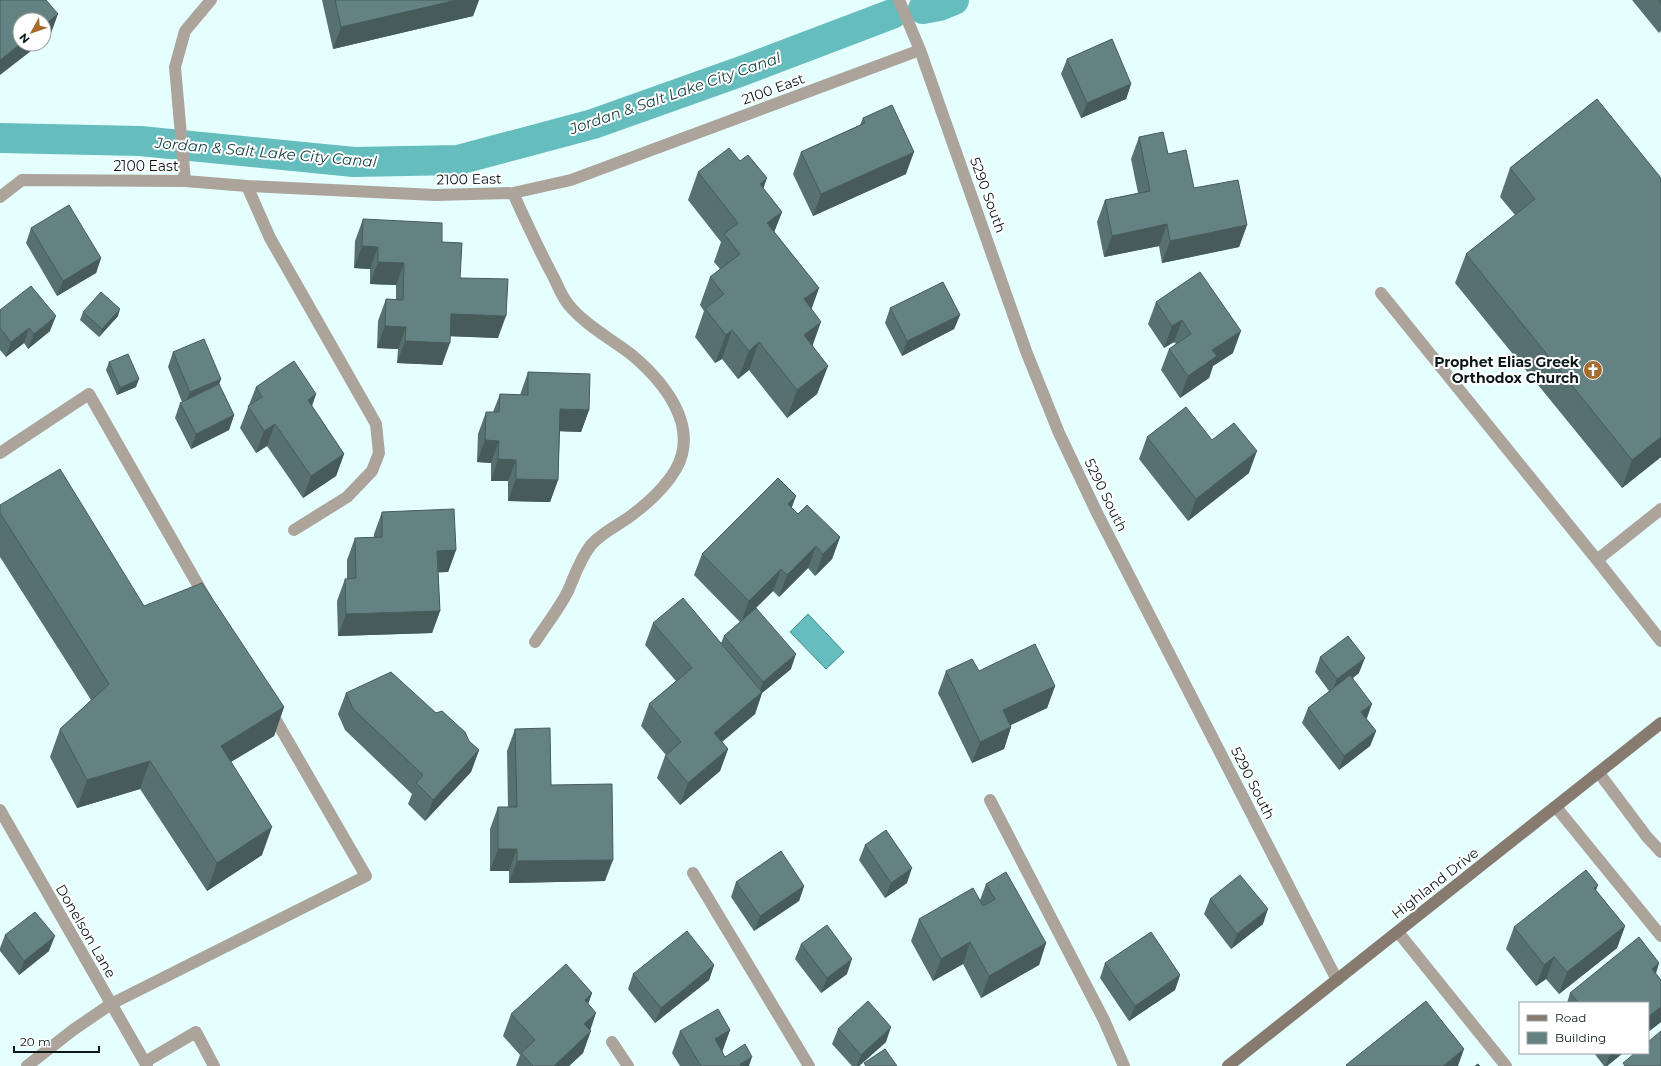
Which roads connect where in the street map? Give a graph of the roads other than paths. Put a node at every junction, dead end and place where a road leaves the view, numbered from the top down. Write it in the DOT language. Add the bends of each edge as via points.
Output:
graph roads {
  1 [pos="211,0"];
  2 [pos="899,0"];
  3 [pos="920,50"];
  4 [pos="185,181"];
  5 [pos="247,186"];
  6 [pos="514,193"];
  7 [pos="0,197"];
  8 [pos="1381,293"];
  9 [pos="0,453"];
  10 [pos="1661,509"];
  11 [pos="294,530"];
  12 [pos="1596,560"];
  13 [pos="211,607"];
  14 [pos="1661,641"];
  15 [pos="535,642"];
  16 [pos="262,696"];
  17 [pos="1661,723"];
  18 [pos="1599,773"];
  19 [pos="990,800"];
  20 [pos="1556,807"];
  21 [pos="0,810"];
  22 [pos="1661,852"];
  23 [pos="693,873"];
  24 [pos="1398,932"];
  25 [pos="1661,936"];
  26 [pos="1337,980"];
  27 [pos="111,1004"];
  28 [pos="612,1042"];
  29 [pos="146,1064"];
  30 [pos="27,1066"];
  31 [pos="214,1066"];
  32 [pos="628,1066"];
  33 [pos="809,1066"];
  34 [pos="1124,1066"];
  35 [pos="1228,1066"];
  36 [pos="1506,1066"];
  1 -- 4 [label="street" via="185,31 175,67"];
  2 -- 3 [label="street, 5290 South"];
  3 -- 6 [label="street, 2100 East" via="571,180"];
  3 -- 26 [label="street, 5290 South" via="1026,351 1059,433"];
  4 -- 5 [label="street, 2100 East"];
  4 -- 7 [label="street, 2100 East" via="22,180"];
  5 -- 6 [label="street, 2100 East" via="435,195"];
  5 -- 11 [label="street" via="270,238 376,424 379,453 372,471 347,497"];
  6 -- 15 [label="street" via="538,249 568,303 586,322 632,355 656,378 675,404 683,428 683,449 676,468 666,484 633,515 591,544 578,564 567,591"];
  8 -- 12 [label="street"];
  9 -- 13 [label="street" via="89,394"];
  10 -- 12 [label="street"];
  12 -- 14 [label="street"];
  16 -- 27 [label="street" via="366,876"];
  17 -- 18 [label="main road, Highland Drive"];
  18 -- 20 [label="main road, Highland Drive"];
  18 -- 22 [label="street"];
  19 -- 34 [label="street" via="1104,1020"];
  20 -- 24 [label="main road, Highland Drive"];
  20 -- 25 [label="street"];
  21 -- 27 [label="street, Donelson Lane"];
  23 -- 33 [label="street"];
  24 -- 26 [label="main road, Highland Drive"];
  24 -- 36 [label="street"];
  26 -- 35 [label="main road, Highland Drive"];
  27 -- 29 [label="street, Donelson Lane"];
  27 -- 30 [label="street"];
  28 -- 32 [label="street"];
  29 -- 31 [label="street" via="196,1032"];
}
